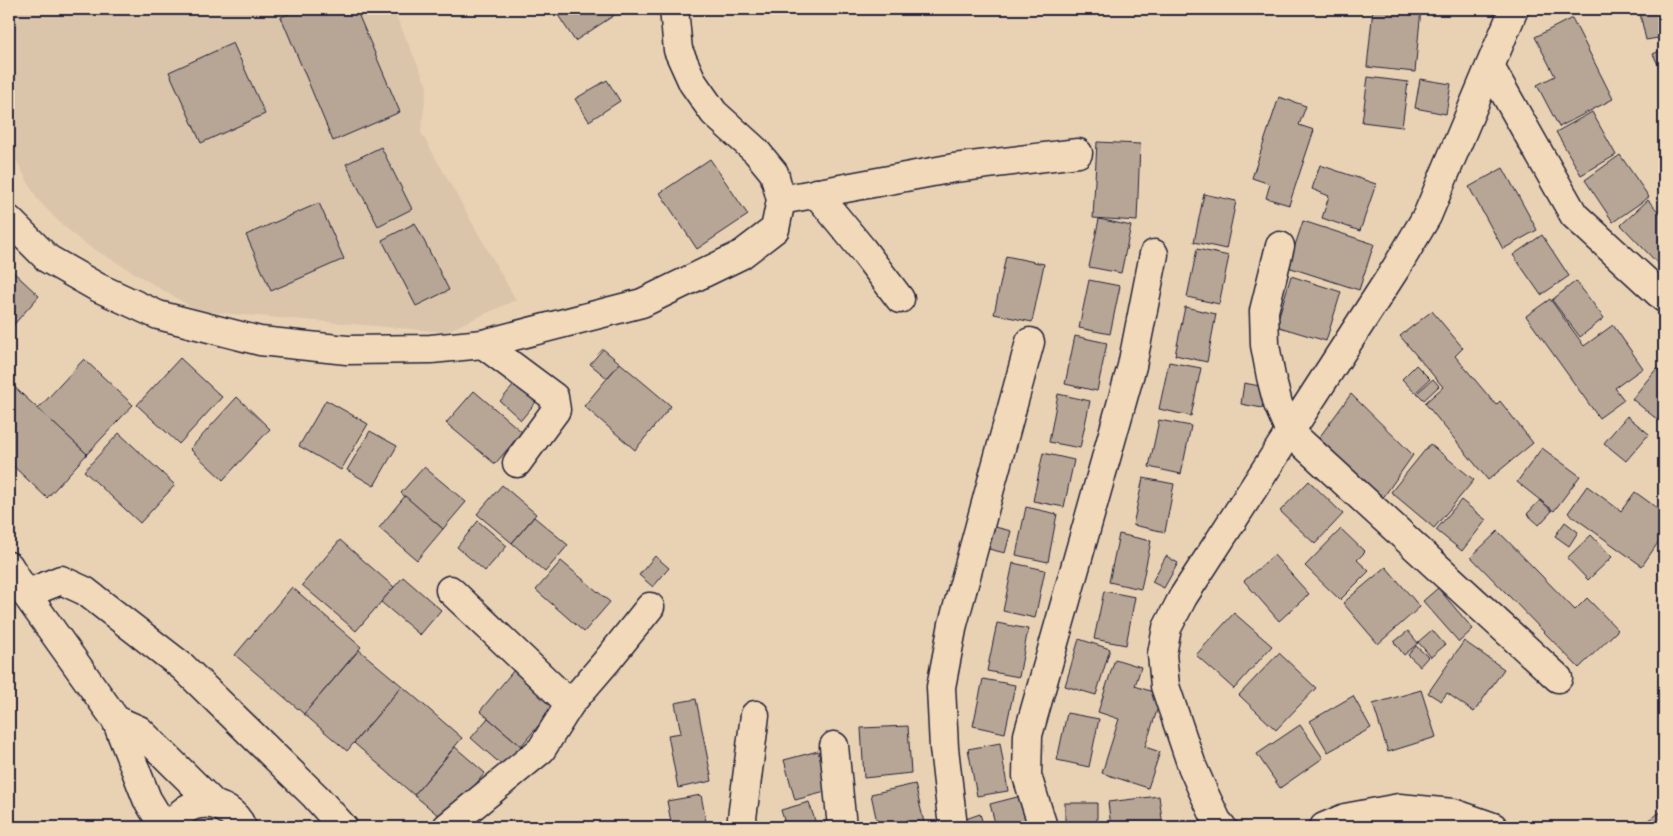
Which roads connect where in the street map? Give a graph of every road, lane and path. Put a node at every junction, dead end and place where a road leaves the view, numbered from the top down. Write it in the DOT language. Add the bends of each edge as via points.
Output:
graph roads {
  1 [pos="1514,9"];
  2 [pos="673,10"];
  3 [pos="1490,67"];
  4 [pos="1078,154"];
  5 [pos="816,193"];
  6 [pos="781,200"];
  7 [pos="9,220"];
  8 [pos="1280,246"];
  9 [pos="1154,254"];
  10 [pos="1664,298"];
  11 [pos="900,299"];
  12 [pos="1030,342"];
  13 [pos="482,344"];
  14 [pos="1290,432"];
  15 [pos="517,463"];
  16 [pos="9,566"];
  17 [pos="450,590"];
  18 [pos="26,594"];
  19 [pos="650,607"];
  20 [pos="1558,678"];
  21 [pos="570,704"];
  22 [pos="755,715"];
  23 [pos="116,720"];
  24 [pos="834,746"];
  25 [pos="214,804"];
  26 [pos="1451,820"];
  27 [pos="242,826"];
  28 [pos="164,827"];
  29 [pos="173,827"];
  30 [pos="343,827"];
  31 [pos="448,827"];
  32 [pos="743,827"];
  33 [pos="842,827"];
  34 [pos="953,827"];
  35 [pos="1042,827"];
  36 [pos="1222,827"];
  37 [pos="1324,827"];
  38 [pos="1493,827"];
  1 -- 3 [label="street"];
  2 -- 6 [label="street" via="678,50 693,83 714,113 774,172"];
  3 -- 10 [label="street" via="1574,215"];
  3 -- 14 [label="street" via="1427,216"];
  4 -- 5 [label="street" via="954,168"];
  5 -- 6 [label="street"];
  5 -- 11 [label="street"];
  6 -- 13 [label="street" via="775,229 741,255 642,304"];
  7 -- 13 [label="street" via="48,258 97,287 158,315 260,341 347,350 431,349"];
  8 -- 14 [label="street" via="1264,311 1271,377"];
  9 -- 35 [label="street" via="1132,366 1028,735 1026,776"];
  12 -- 34 [label="street" via="953,624 941,686"];
  13 -- 15 [label="street" via="554,397 556,410"];
  14 -- 20 [label="street"];
  14 -- 36 [label="street" via="1183,598 1167,628 1162,654 1165,686 1192,766"];
  16 -- 18 [label="street"];
  17 -- 21 [label="street"];
  18 -- 23 [label="street"];
  18 -- 30 [label="street" via="61,580 85,591 183,667"];
  19 -- 21 [label="street"];
  21 -- 31 [label="street" via="541,750"];
  22 -- 32 [label="street"];
  23 -- 25 [label="street" via="139,730"];
  23 -- 28 [label="street" via="147,799"];
  24 -- 33 [label="street"];
  25 -- 27 [label="street" via="234,815"];
  25 -- 29 [label="street" via="202,803 191,807 182,813"];
  26 -- 37 [label="street" via="1399,808 1345,818"];
  26 -- 38 [label="street"];
}
